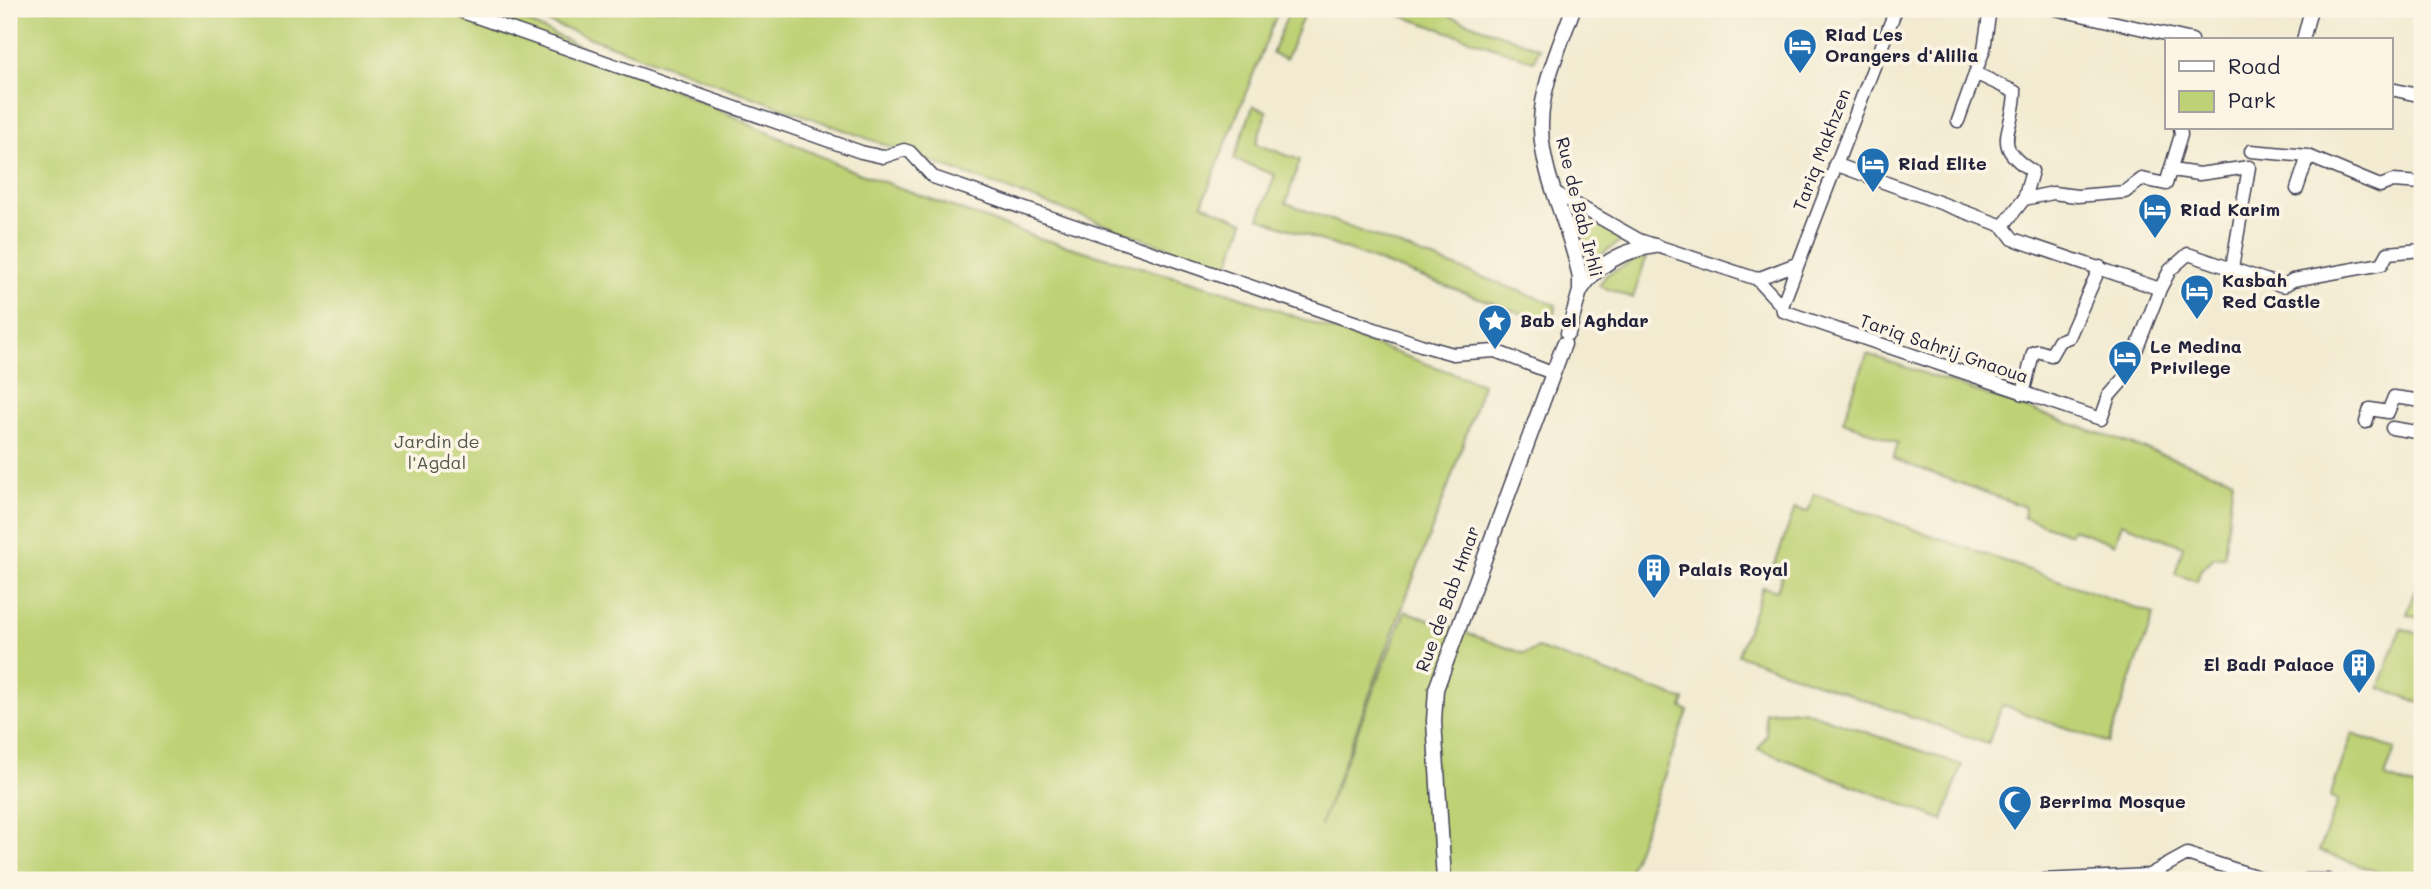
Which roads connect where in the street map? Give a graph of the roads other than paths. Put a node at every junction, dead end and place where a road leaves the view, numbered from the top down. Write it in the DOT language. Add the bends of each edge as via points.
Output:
graph roads {
  1 [pos="454,9"];
  2 [pos="1573,9"];
  3 [pos="1896,9"];
  4 [pos="1990,9"];
  5 [pos="2055,9"];
  6 [pos="2311,9"];
  7 [pos="2183,38"];
  8 [pos="2304,38"];
  9 [pos="1975,73"];
  10 [pos="2392,89"];
  11 [pos="2422,96"];
  12 [pos="1958,121"];
  13 [pos="2180,130"];
  14 [pos="2251,151"];
  15 [pos="2308,156"];
  16 [pos="1835,164"];
  17 [pos="2172,170"];
  18 [pos="2422,183"];
  19 [pos="2297,190"];
  20 [pos="1556,193"];
  21 [pos="2024,199"];
  22 [pos="2003,226"];
  23 [pos="1655,246"];
  24 [pos="2422,250"];
  25 [pos="1796,264"];
  26 [pos="2100,267"];
  27 [pos="2232,268"];
  28 [pos="1757,279"];
  29 [pos="2160,289"];
  30 [pos="1580,291"];
  31 [pos="1782,306"];
  32 [pos="1566,339"];
  33 [pos="1552,373"];
  34 [pos="2023,394"];
  35 [pos="2422,401"];
  36 [pos="2366,422"];
  37 [pos="2392,428"];
  38 [pos="2422,433"];
  39 [pos="1444,880"];
  40 [pos="2043,880"];
  41 [pos="2267,880"];
  42 [pos="2307,880"];
  43 [pos="2327,880"];
  1 -- 33 [label="street" via="861,152 883,157 910,152 933,177 1421,345 1452,354 1495,351"];
  2 -- 20 [label="main road, Rue de Bab Irhli" via="1541,116 1544,155"];
  3 -- 16 [label="street, Tariq Makhzen"];
  4 -- 9 [label="street" via="1984,50"];
  5 -- 7 [label="street"];
  6 -- 8 [label="street"];
  9 -- 12 [label="street"];
  9 -- 21 [label="street" via="2015,92 2006,145 2011,157 2032,171"];
  10 -- 11 [label="street"];
  13 -- 17 [label="street"];
  14 -- 15 [label="street"];
  15 -- 18 [label="street" via="2380,186 2393,181"];
  15 -- 19 [label="street"];
  16 -- 22 [label="street"];
  16 -- 25 [label="street, Tariq Makhzen"];
  17 -- 21 [label="street" via="2166,184 2142,179 2125,192 2077,197 2053,193"];
  17 -- 27 [label="street" via="2199,174 2249,167"];
  20 -- 23 [label="street"];
  20 -- 30 [label="main road, Rue de Bab Irhli"];
  21 -- 22 [label="street"];
  22 -- 26 [label="street" via="2012,239"];
  23 -- 28 [label="street"];
  23 -- 30 [label="main road" via="1632,250 1609,262"];
  24 -- 27 [label="street" via="2388,253 2382,264 2293,279 2283,286"];
  25 -- 28 [label="street"];
  25 -- 31 [label="street, Tariq Makhzen"];
  26 -- 29 [label="street"];
  26 -- 34 [label="street" via="2069,337 2059,341 2051,355 2033,353"];
  27 -- 29 [label="street" via="2188,254 2170,270"];
  28 -- 31 [label="street"];
  29 -- 34 [label="street, Tariq Sahrij Gnaoua" via="2128,371 2109,396 2101,419"];
  30 -- 32 [label="main road, Rue de Bab Irhli"];
  31 -- 34 [label="street, Tariq Sahrij Gnaoua" via="1783,311"];
  32 -- 33 [label="main road, Rue de Bab Hmar"];
  33 -- 39 [label="main road, Rue de Bab Hmar" via="1436,689"];
  35 -- 36 [label="street" via="2396,396 2388,412 2370,409"];
  37 -- 38 [label="street"];
  40 -- 41 [label="street" via="2148,875 2187,854"];
  42 -- 43 [label="street"];
}
